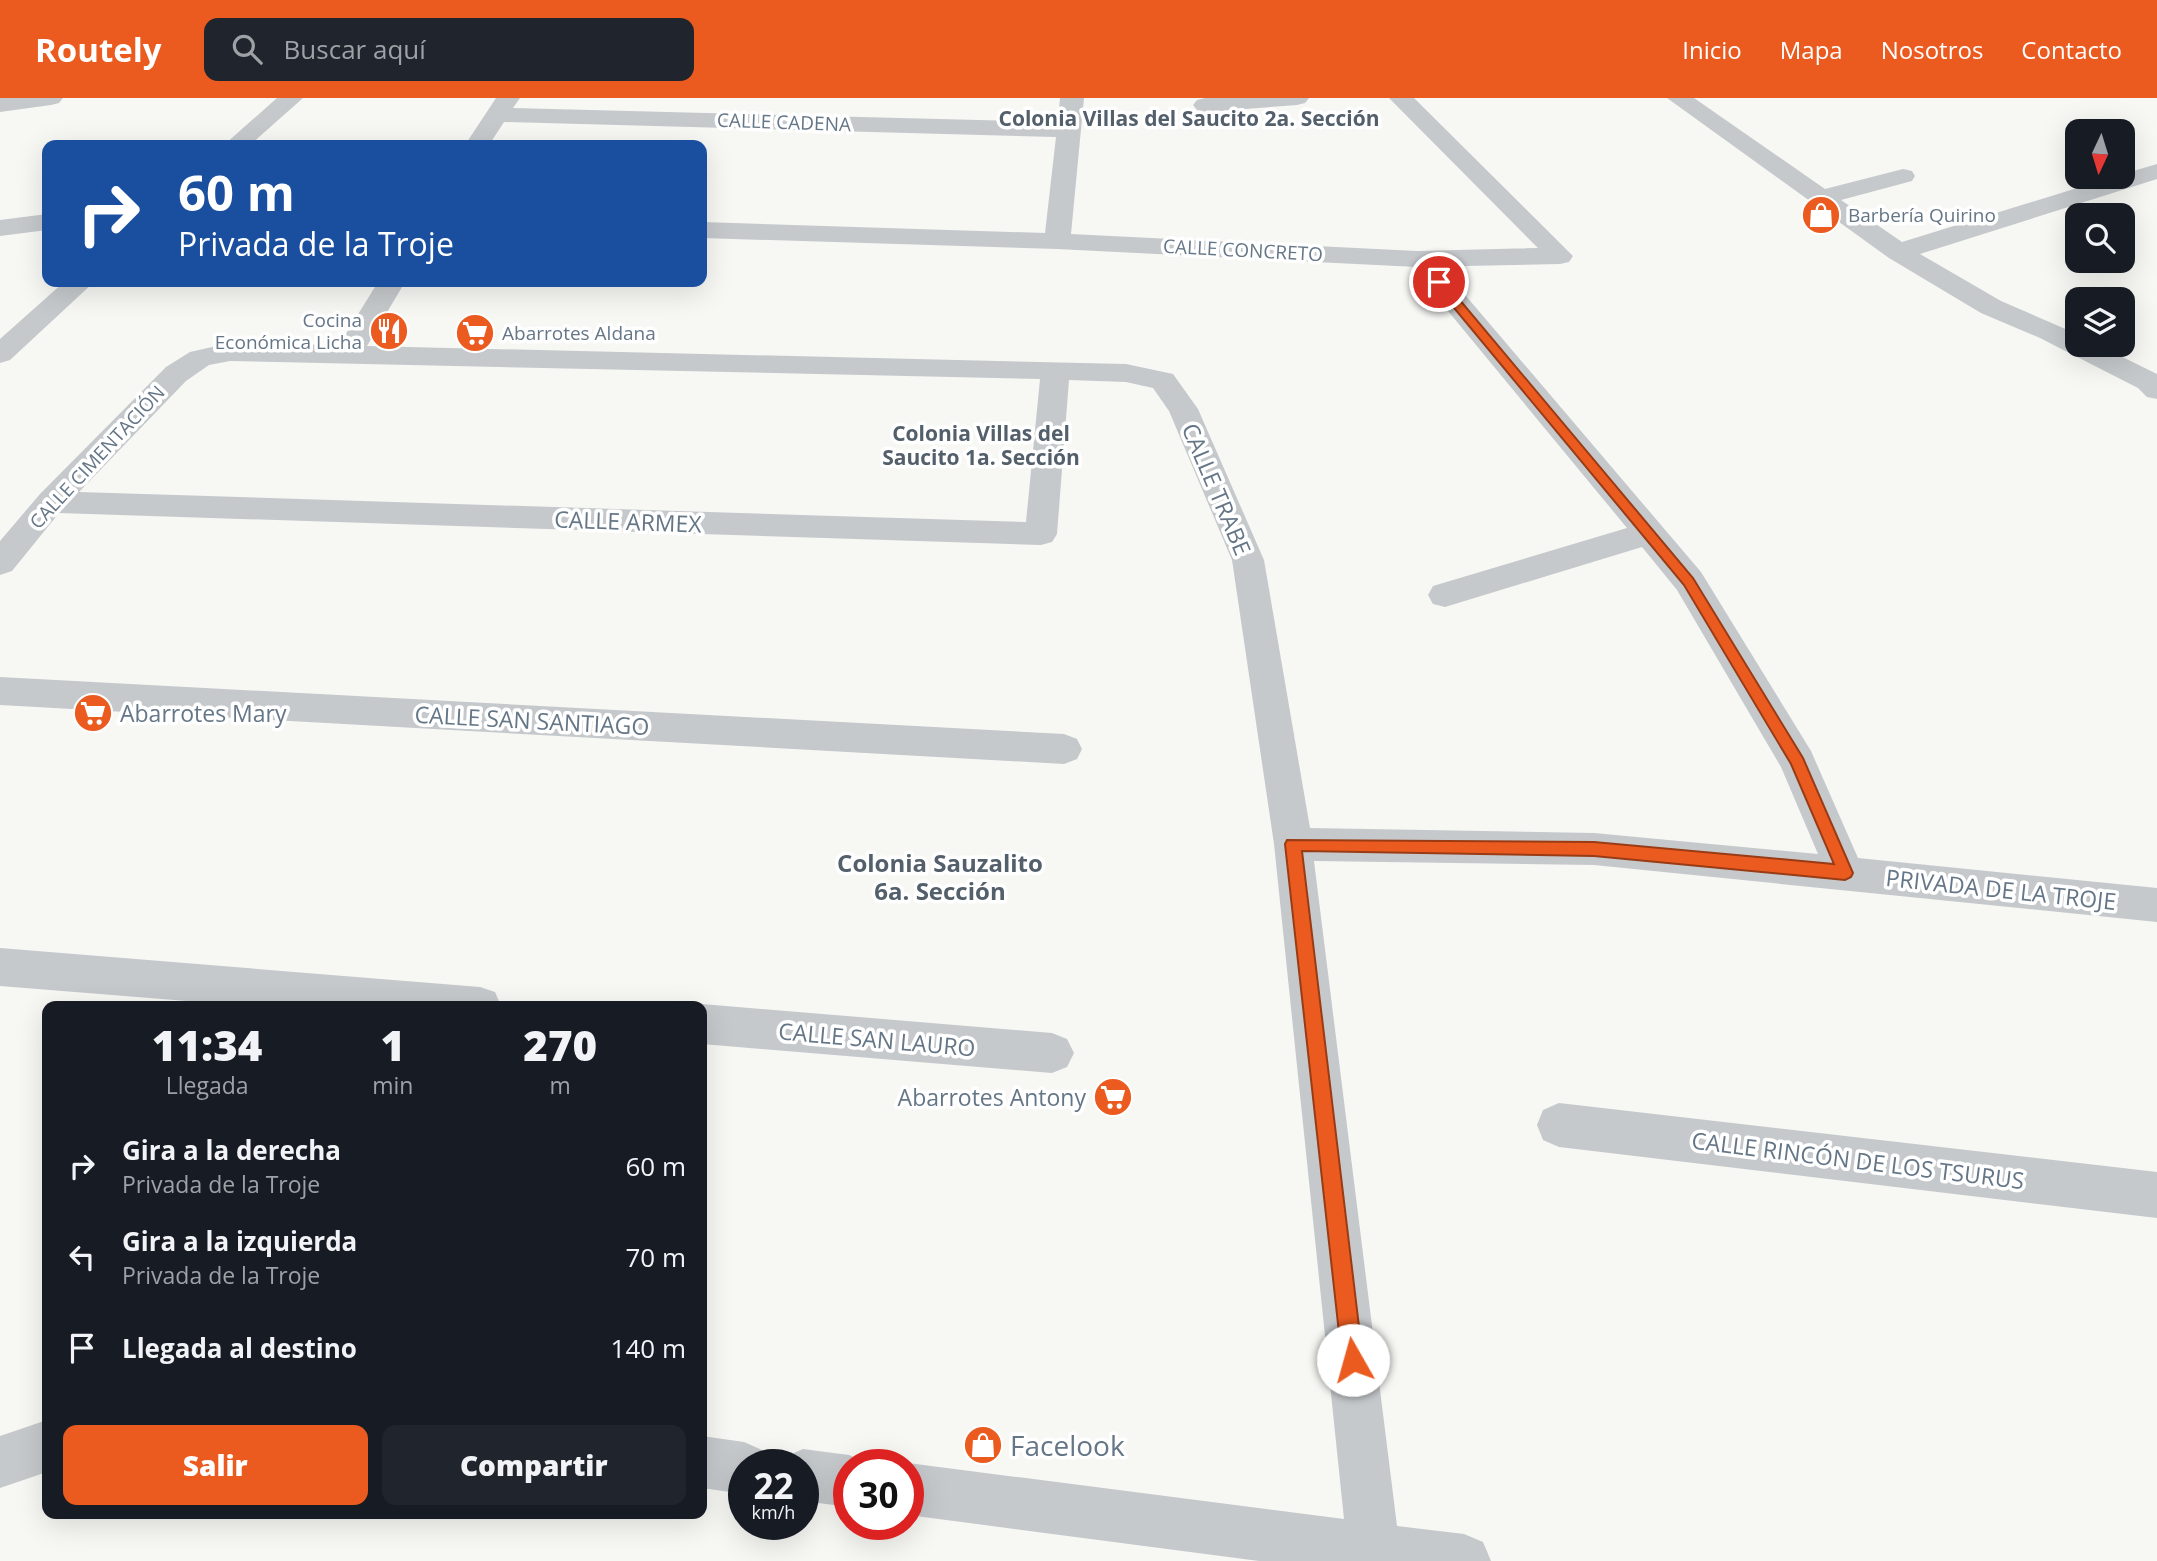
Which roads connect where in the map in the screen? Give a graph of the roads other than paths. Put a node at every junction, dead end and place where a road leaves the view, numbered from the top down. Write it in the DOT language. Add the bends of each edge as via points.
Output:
graph roads {
  1 [pos="47,98"];
  2 [pos="291,98"];
  3 [pos="1072,98"];
  4 [pos="1297,98"];
  5 [pos="1401,98"];
  6 [pos="1681,98"];
  7 [pos="0,105"];
  8 [pos="1205,105"];
  9 [pos="503,106"];
  10 [pos="1070,130"];
  11 [pos="242,140"];
  12 [pos="480,140"];
  13 [pos="2157,171"];
  14 [pos="1903,176"];
  15 [pos="1819,198"];
  16 [pos="42,223"];
  17 [pos="0,228"];
  18 [pos="707,230"];
  19 [pos="1057,241"];
  20 [pos="1898,252"];
  21 [pos="1439,282"];
  22 [pos="74,287"];
  23 [pos="388,287"];
  24 [pos="349,353"];
  25 [pos="0,354"];
  26 [pos="200,358"];
  27 [pos="1055,370"];
  28 [pos="2157,390"];
  29 [pos="51,502"];
  30 [pos="1648,533"];
  31 [pos="0,564"];
  32 [pos="1445,595"];
  33 [pos="0,691"];
  34 [pos="1064,749"];
  35 [pos="1293,844"];
  36 [pos="1845,873"];
  37 [pos="2157,905"];
  38 [pos="0,967"];
  39 [pos="418,1001"];
  40 [pos="707,1024"];
  41 [pos="1052,1053"];
  42 [pos="1559,1125"];
  43 [pos="2157,1195"];
  44 [pos="42,1448"];
  45 [pos="0,1462"];
  46 [pos="707,1463"];
  47 [pos="728,1466"];
  48 [pos="924,1491"];
  49 [pos="1375,1555"];
  50 [pos="1464,1561"];
  1 -- 7 [label="street"];
  2 -- 11 [label="street"];
  3 -- 10 [label="street"];
  4 -- 8 [label="street"];
  5 -- 19 [label="street, CALLE CONCRETO" via="1560,256 1417,259"];
  6 -- 15 [label="street"];
  9 -- 10 [label="street, CALLE CADENA"];
  9 -- 12 [label="street"];
  10 -- 19 [label="street"];
  13 -- 20 [label="street"];
  14 -- 15 [label="street"];
  15 -- 20 [label="street"];
  16 -- 17 [label="street"];
  18 -- 19 [label="street, CALLE CONCRETO"];
  20 -- 28 [label="street" via="1991,307 2148,381"];
  21 -- 30 [label="street"];
  22 -- 25 [label="street"];
  23 -- 24 [label="street"];
  24 -- 26 [label="street, CALLE TRABE" via="230,352"];
  24 -- 27 [label="street, CALLE TRABE"];
  26 -- 29 [label="street, CALLE CIMENTACIÓN" via="176,374"];
  27 -- 29 [label="street, CALLE ARMEX" via="1041,534"];
  27 -- 35 [label="street, CALLE TRABE" via="1126,373 1163,381 1183,409 1248,560"];
  29 -- 31 [label="street, CALLE CIMENTACIÓN"];
  30 -- 32 [label="street"];
  30 -- 36 [label="street" via="1689,581 1798,762"];
  33 -- 34 [label="street, CALLE SAN SANTIAGO"];
  35 -- 36 [label="street, PRIVADA DE LA TROJE" via="1594,849"];
  35 -- 49 [label="street, CALLE TRABE"];
  36 -- 37 [label="street, PRIVADA DE LA TROJE"];
  38 -- 39 [label="street"];
  40 -- 41 [label="street, CALLE SAN LAURO"];
  42 -- 43 [label="street, CALLE RINCÓN DE LOS TSURUS"];
  44 -- 45 [label="street"];
  46 -- 47 [label="street"];
  48 -- 49 [label="street"];
  49 -- 50 [label="street"];
}
